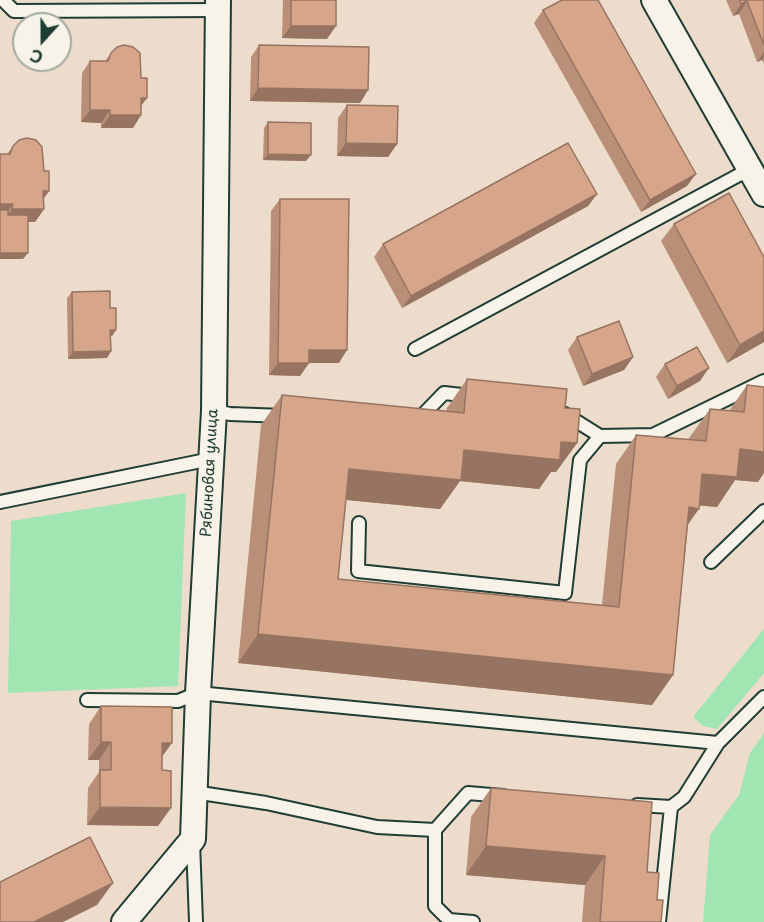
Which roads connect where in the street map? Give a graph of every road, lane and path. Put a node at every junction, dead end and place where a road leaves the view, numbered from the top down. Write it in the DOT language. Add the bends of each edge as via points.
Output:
graph roads {
  1 [pos="3,0"];
  2 [pos="654,0"];
  3 [pos="218,5"];
  4 [pos="750,169"];
  5 [pos="764,194"];
  6 [pos="415,349"];
  7 [pos="764,381"];
  8 [pos="489,397"];
  9 [pos="554,408"];
  10 [pos="214,411"];
  11 [pos="300,417"];
  12 [pos="404,421"];
  13 [pos="600,436"];
  14 [pos="210,459"];
  15 [pos="0,502"];
  16 [pos="764,511"];
  17 [pos="359,523"];
  18 [pos="711,562"];
  19 [pos="198,693"];
  20 [pos="764,697"];
  21 [pos="87,700"];
  22 [pos="718,744"];
  23 [pos="194,792"];
  24 [pos="515,796"];
  25 [pos="623,804"];
  26 [pos="671,807"];
  27 [pos="435,830"];
  28 [pos="193,839"];
  29 [pos="124,922"];
  30 [pos="196,922"];
  31 [pos="473,922"];
  32 [pos="658,922"];
  1 -- 3 [label="lane" via="14,11"];
  2 -- 4 [label="street"];
  3 -- 10 [label="street, Рябиновая улица"];
  4 -- 5 [label="street"];
  4 -- 6 [label="lane"];
  7 -- 13 [label="lane" via="653,435"];
  8 -- 12 [label="lane" via="444,393 416,422"];
  9 -- 13 [label="lane"];
  10 -- 11 [label="lane"];
  10 -- 14 [label="street, Рябиновая улица"];
  13 -- 17 [label="lane" via="580,460 565,593 358,571"];
  14 -- 15 [label="lane"];
  14 -- 19 [label="street, Рябиновая улица"];
  16 -- 18 [label="lane"];
  19 -- 21 [label="lane" via="178,701"];
  19 -- 22 [label="lane"];
  19 -- 23 [label="street, Рябиновая улица"];
  20 -- 22 [label="lane"];
  22 -- 26 [label="lane" via="684,797"];
  23 -- 27 [label="lane" via="377,827"];
  23 -- 28 [label="street, Рябиновая улица"];
  24 -- 27 [label="lane" via="468,793"];
  25 -- 26 [label="lane"];
  26 -- 32 [label="lane"];
  27 -- 31 [label="lane" via="435,906 449,920"];
  28 -- 29 [label="street"];
  28 -- 30 [label="lane"];
}
